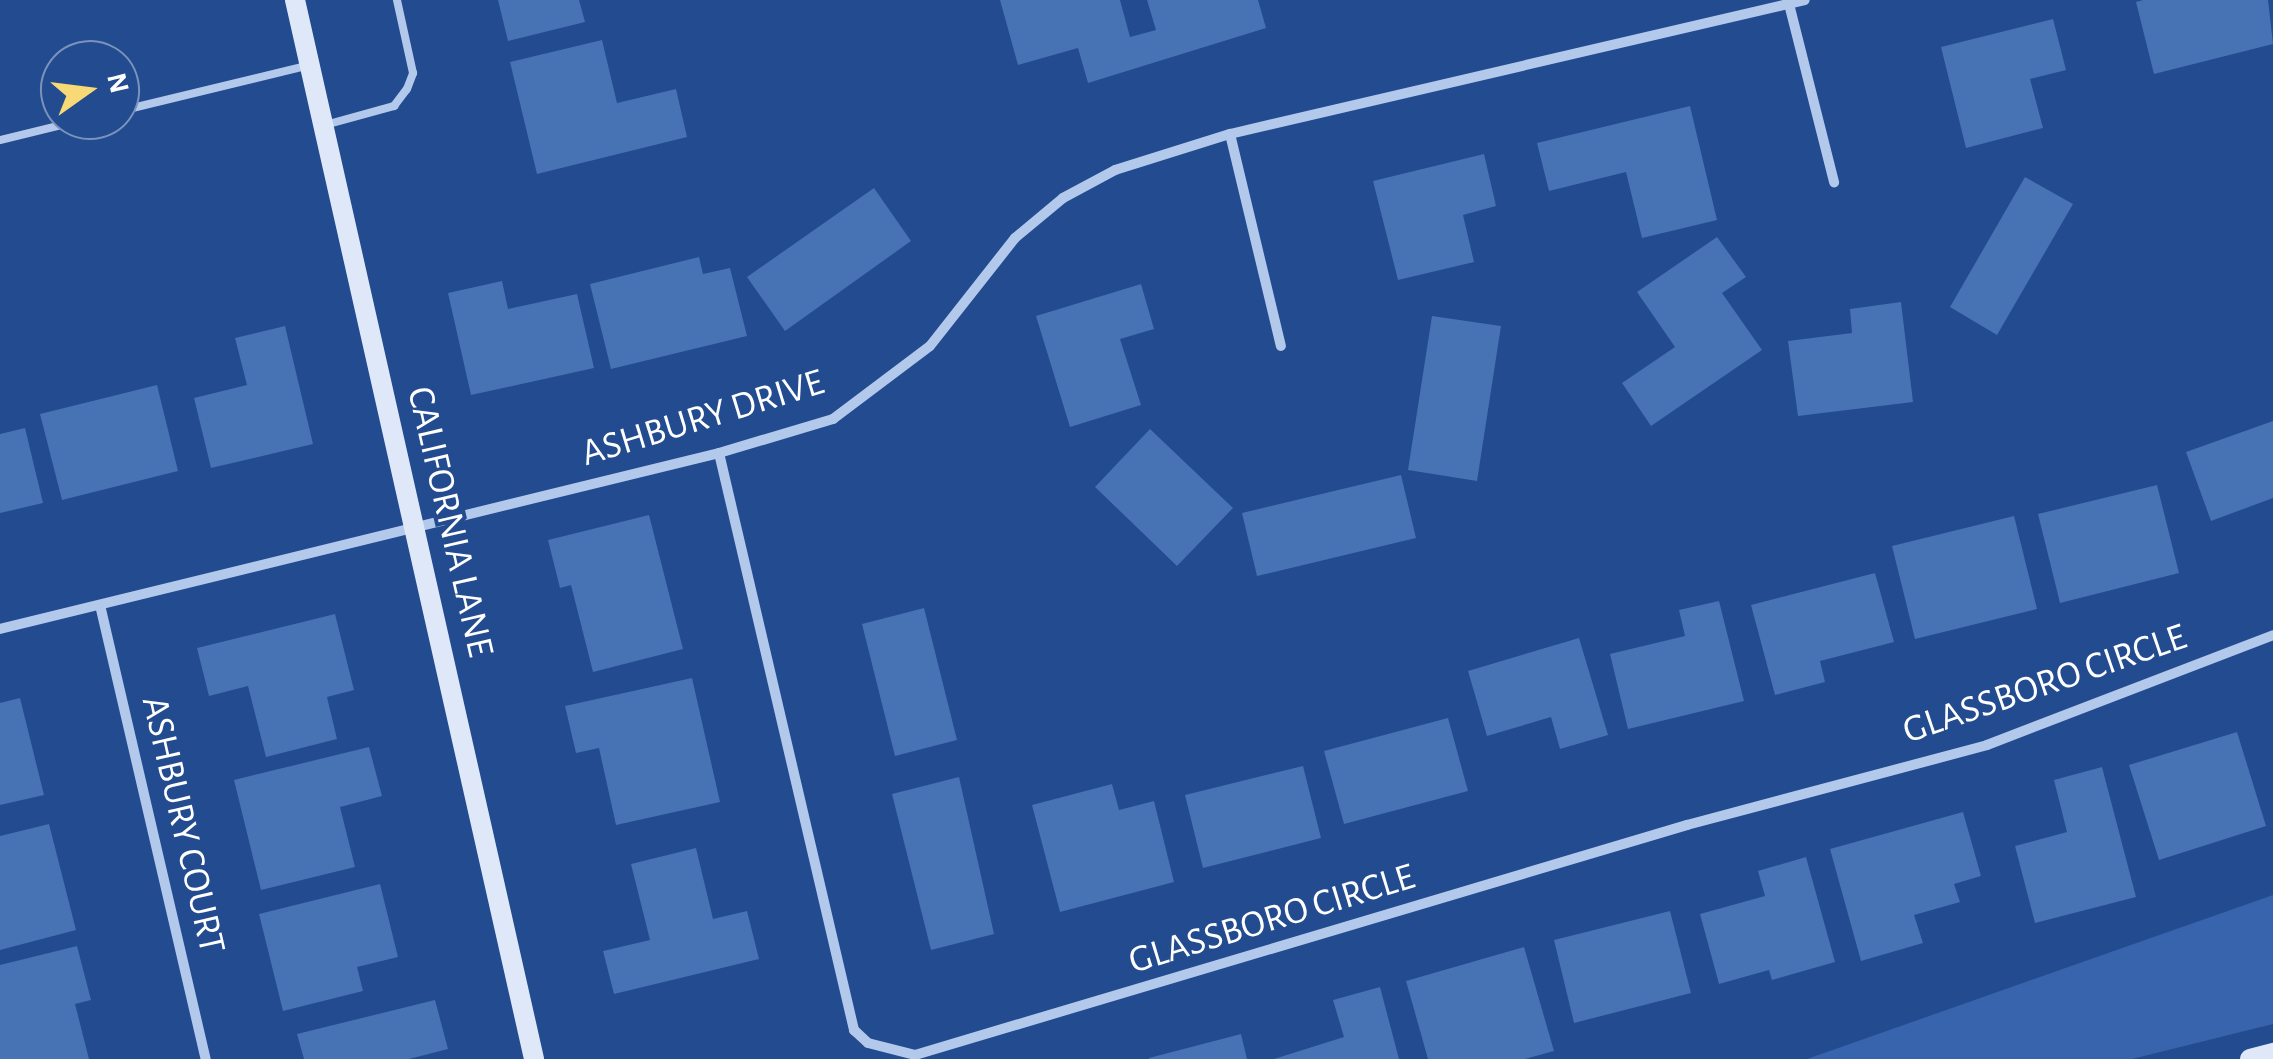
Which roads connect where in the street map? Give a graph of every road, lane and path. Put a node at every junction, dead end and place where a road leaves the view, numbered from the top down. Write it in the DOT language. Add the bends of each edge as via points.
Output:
graph roads {
  1 [pos="295,0"];
  2 [pos="398,0"];
  3 [pos="1805,0"];
  4 [pos="1789,4"];
  5 [pos="310,65"];
  6 [pos="140,106"];
  7 [pos="324,126"];
  8 [pos="40,130"];
  9 [pos="1230,134"];
  10 [pos="0,140"];
  11 [pos="1834,182"];
  12 [pos="1281,346"];
  13 [pos="719,453"];
  14 [pos="415,528"];
  15 [pos="100,605"];
  16 [pos="0,629"];
  17 [pos="2273,635"];
  18 [pos="2273,1053"];
  19 [pos="206,1059"];
  20 [pos="534,1059"];
  21 [pos="2250,1059"];
  1 -- 5 [label="street, CALIFORNIA LANE"];
  2 -- 7 [label="lane" via="413,73 407,90 394,106"];
  3 -- 4 [label="street, ASHBURY DRIVE"];
  4 -- 9 [label="street, ASHBURY DRIVE"];
  4 -- 11 [label="street"];
  5 -- 6 [label="lane"];
  5 -- 7 [label="street, CALIFORNIA LANE"];
  7 -- 14 [label="street, CALIFORNIA LANE"];
  8 -- 10 [label="lane"];
  9 -- 12 [label="street"];
  9 -- 13 [label="street, ASHBURY DRIVE" via="1116,170 1063,198 1016,238 930,346 834,418"];
  13 -- 14 [label="street, ASHBURY DRIVE"];
  13 -- 17 [label="street, GLASSBORO CIRCLE" via="854,1030 868,1043 915,1056 1687,825 1988,745"];
  14 -- 15 [label="street, ASHBURY DRIVE"];
  14 -- 20 [label="street, CALIFORNIA LANE"];
  15 -- 16 [label="street, ASHBURY DRIVE"];
  15 -- 19 [label="street, ASHBURY COURT"];
  18 -- 21 [label="street"];
}
